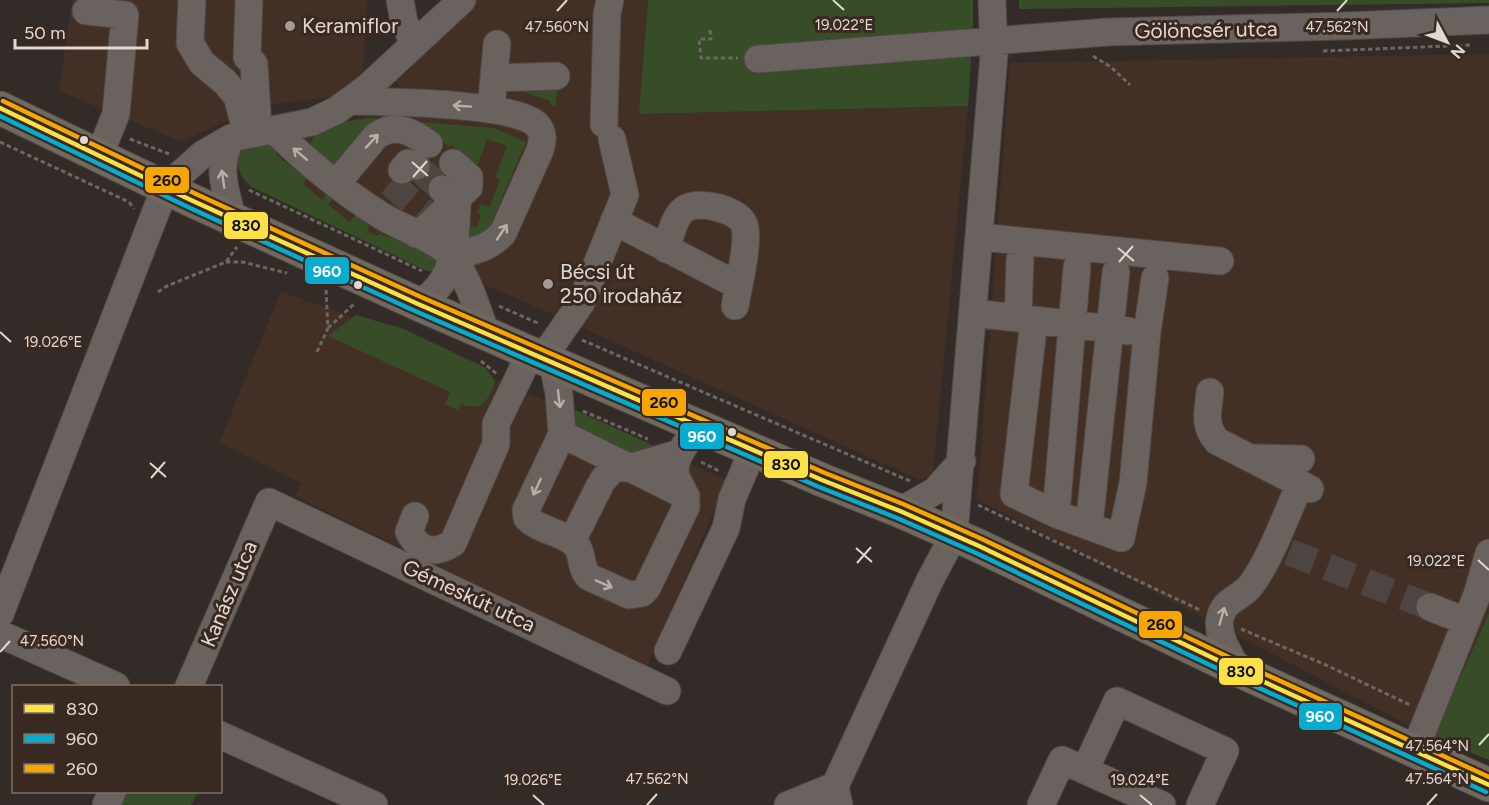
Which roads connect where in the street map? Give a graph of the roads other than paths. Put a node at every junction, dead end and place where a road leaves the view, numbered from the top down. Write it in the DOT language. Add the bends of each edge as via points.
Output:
graph roads {
  1 [pos="192,0"];
  2 [pos="249,0"];
  3 [pos="400,0"];
  4 [pos="462,0"];
  5 [pos="992,0"];
  6 [pos="620,1"];
  7 [pos="86,11"];
  8 [pos="1489,20"];
  9 [pos="994,39"];
  10 [pos="414,43"];
  11 [pos="497,44"];
  12 [pos="758,58"];
  13 [pos="556,76"];
  14 [pos="494,78"];
  15 [pos="349,101"];
  16 [pos="0,108"];
  17 [pos="491,109"];
  18 [pos="253,134"];
  19 [pos="104,144"];
  20 [pos="416,160"];
  21 [pos="453,163"];
  22 [pos="165,188"];
  23 [pos="341,188"];
  24 [pos="449,220"];
  25 [pos="614,221"];
  26 [pos="236,231"];
  27 [pos="980,237"];
  28 [pos="666,249"];
  29 [pos="1020,259"];
  30 [pos="1220,261"];
  31 [pos="1077,267"];
  32 [pos="1116,272"];
  33 [pos="1155,278"];
  34 [pos="418,304"];
  35 [pos="974,313"];
  36 [pos="1026,319"];
  37 [pos="1071,324"];
  38 [pos="1110,328"];
  39 [pos="1147,333"];
  40 [pos="486,334"];
  41 [pos="1029,356"];
  42 [pos="542,359"];
  43 [pos="1068,362"];
  44 [pos="1210,392"];
  45 [pos="699,427"];
  46 [pos="561,434"];
  47 [pos="753,450"];
  48 [pos="680,453"];
  49 [pos="629,468"];
  50 [pos="947,494"];
  51 [pos="686,496"];
  52 [pos="269,502"];
  53 [pos="900,511"];
  54 [pos="1056,514"];
  55 [pos="415,516"];
  56 [pos="1089,526"];
  57 [pos="954,535"];
  58 [pos="572,541"];
  59 [pos="1489,553"];
  60 [pos="1430,607"];
  61 [pos="0,614"];
  62 [pos="1466,621"];
  63 [pos="0,634"];
  64 [pos="668,651"];
  65 [pos="1238,670"];
  66 [pos="112,685"];
  67 [pos="190,685"];
  68 [pos="667,691"];
  69 [pos="222,736"];
  70 [pos="1414,752"];
  71 [pos="1086,770"];
  72 [pos="1489,785"];
  73 [pos="837,796"];
  74 [pos="374,805"];
  75 [pos="788,805"];
  76 [pos="1041,805"];
  77 [pos="1162,805"];
  78 [pos="1200,805"];
  1 -- 18 [label="street" via="190,43 202,63 223,64 225,82 237,96"];
  2 -- 18 [label="street" via="248,57 254,64"];
  3 -- 10 [label="street" via="404,22"];
  4 -- 10 [label="street"];
  5 -- 9 [label="street"];
  6 -- 25 [label="street" via="607,14 608,132 625,195"];
  7 -- 19 [label="street" via="125,15 116,114"];
  8 -- 9 [label="street, Gölöncsér utca"];
  9 -- 12 [label="street, Gölöncsér utca"];
  9 -- 27 [label="street"];
  10 -- 15 [label="street"];
  11 -- 14 [label="street"];
  13 -- 14 [label="street"];
  14 -- 17 [label="street"];
  17 -- 15 [label="street, one-way"];
  15 -- 18 [label="street" via="312,122"];
  16 -- 19 [label="main road"];
  24 -- 17 [label="street, one-way" via="464,253 481,250 498,240 540,150 543,139 535,123"];
  18 -- 22 [label="street" via="218,145"];
  23 -- 18 [label="street, one-way"];
  18 -- 26 [label="street" via="222,164"];
  19 -- 22 [label="main road"];
  23 -- 20 [label="street, one-way" via="341,178 383,131 406,129"];
  21 -- 24 [label="street" via="469,177"];
  22 -- 26 [label="main road"];
  22 -- 61 [label="street"];
  23 -- 24 [label="street" via="373,201 383,217"];
  24 -- 34 [label="street" via="432,295"];
  24 -- 40 [label="street"];
  25 -- 28 [label="street"];
  25 -- 42 [label="street" via="581,303"];
  26 -- 34 [label="main road"];
  27 -- 30 [label="street"];
  27 -- 35 [label="street"];
  28 -- 28 [label="street" via="737,296 746,240 745,226 733,213 698,204 689,206 677,219"];
  29 -- 36 [label="street"];
  31 -- 37 [label="street"];
  32 -- 38 [label="street"];
  33 -- 39 [label="street"];
  34 -- 40 [label="main road"];
  35 -- 36 [label="street"];
  35 -- 50 [label="street" via="962,461"];
  36 -- 37 [label="street"];
  36 -- 41 [label="street"];
  37 -- 38 [label="street"];
  37 -- 43 [label="street"];
  38 -- 39 [label="street"];
  38 -- 56 [label="street"];
  39 -- 56 [label="street" via="1133,483 1121,538"];
  40 -- 42 [label="main road"];
  41 -- 43 [label="street"];
  41 -- 54 [label="street" via="1014,494"];
  42 -- 45 [label="main road"];
  42 -- 46 [label="street, one-way" via="560,401"];
  42 -- 55 [label="street" via="505,380 496,444 453,543 441,550 428,550 415,543 409,532"];
  43 -- 54 [label="street"];
  65 -- 44 [label="street, one-way" via="1222,638 1219,619 1226,604 1246,591 1281,547 1304,477 1217,441 1207,425"];
  45 -- 47 [label="main road"];
  45 -- 48 [label="street"];
  46 -- 49 [label="street"];
  46 -- 58 [label="street, one-way" via="526,510 526,518 533,525"];
  47 -- 53 [label="main road"];
  47 -- 64 [label="street" via="732,499 726,528"];
  48 -- 49 [label="street"];
  48 -- 51 [label="street" via="675,473"];
  49 -- 51 [label="street"];
  49 -- 58 [label="street" via="610,472"];
  50 -- 53 [label="street"];
  50 -- 57 [label="street"];
  58 -- 51 [label="street, one-way" via="589,577 629,595 642,593 686,507"];
  52 -- 67 [label="street, Kanász utca"];
  52 -- 68 [label="street, Gémeskút utca"];
  53 -- 57 [label="main road"];
  54 -- 56 [label="street"];
  57 -- 65 [label="main road"];
  57 -- 73 [label="street" via="930,580"];
  59 -- 62 [label="street"];
  60 -- 62 [label="street"];
  62 -- 70 [label="street"];
  63 -- 66 [label="street"];
  65 -- 70 [label="main road"];
  69 -- 74 [label="street"];
  70 -- 72 [label="main road"];
  71 -- 76 [label="street" via="1062,760"];
  71 -- 77 [label="street"];
  71 -- 78 [label="street" via="1117,701 1225,751"];
  73 -- 75 [label="street"];
}
